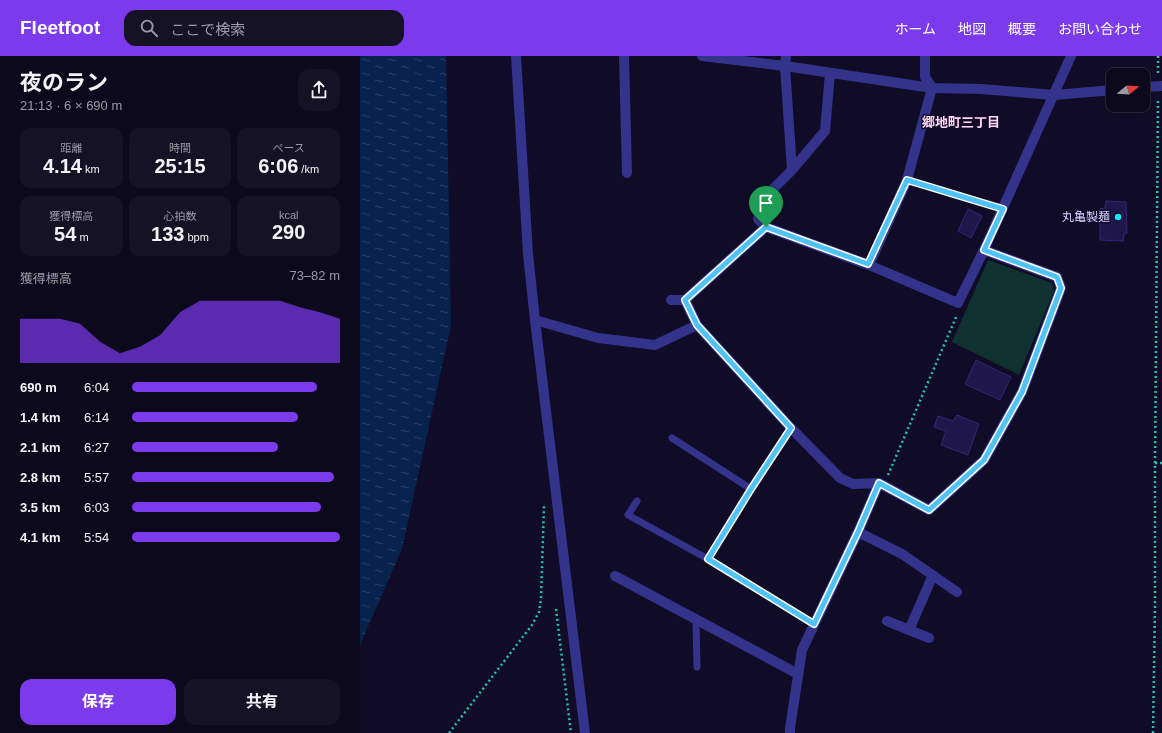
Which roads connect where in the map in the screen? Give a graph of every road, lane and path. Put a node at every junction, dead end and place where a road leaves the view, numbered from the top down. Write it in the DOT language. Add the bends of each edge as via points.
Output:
graph roads {
  1 [pos="516,56"];
  2 [pos="624,56"];
  3 [pos="702,56"];
  4 [pos="925,56"];
  5 [pos="1071,56"];
  6 [pos="1158,56"];
  7 [pos="785,61"];
  8 [pos="830,73"];
  9 [pos="1160,86"];
  10 [pos="1150,87"];
  11 [pos="932,88"];
  12 [pos="1106,91"];
  13 [pos="1054,95"];
  14 [pos="1162,107"];
  15 [pos="1158,108"];
  16 [pos="792,170"];
  17 [pos="627,173"];
  18 [pos="907,180"];
  19 [pos="1003,209"];
  20 [pos="766,227"];
  21 [pos="984,250"];
  22 [pos="868,264"];
  23 [pos="671,300"];
  24 [pos="685,300"];
  25 [pos="958,303"];
  26 [pos="535,320"];
  27 [pos="697,325"];
  28 [pos="791,428"];
  29 [pos="672,438"];
  30 [pos="1155,463"];
  31 [pos="1162,463"];
  32 [pos="881,484"];
  33 [pos="751,489"];
  34 [pos="637,501"];
  35 [pos="547,527"];
  36 [pos="858,532"];
  37 [pos="708,559"];
  38 [pos="933,575"];
  39 [pos="615,576"];
  40 [pos="957,592"];
  41 [pos="556,605"];
  42 [pos="696,620"];
  43 [pos="887,622"];
  44 [pos="814,624"];
  45 [pos="909,630"];
  46 [pos="929,638"];
  47 [pos="696,667"];
  48 [pos="798,674"];
  49 [pos="449,733"];
  50 [pos="570,733"];
  51 [pos="585,733"];
  52 [pos="790,733"];
  53 [pos="1153,733"];
  1 -- 26 [label="street"];
  2 -- 17 [label="street"];
  3 -- 7 [label="street"];
  4 -- 11 [label="street" via="926,77"];
  5 -- 13 [label="street"];
  6 -- 9 [label="path"];
  7 -- 8 [label="street"];
  7 -- 16 [label="street"];
  8 -- 11 [label="street"];
  8 -- 16 [label="street" via="826,130"];
  9 -- 10 [label="street"];
  9 -- 15 [label="path"];
  11 -- 13 [label="street"];
  11 -- 18 [label="street"];
  12 -- 13 [label="street"];
  13 -- 19 [label="street"];
  14 -- 15 [label="path"];
  15 -- 30 [label="path"];
  16 -- 20 [label="street" via="764,198 758,219"];
  18 -- 19 [label="lane"];
  18 -- 22 [label="street"];
  19 -- 21 [label="street"];
  20 -- 22 [label="street"];
  20 -- 24 [label="street"];
  21 -- 25 [label="street"];
  21 -- 32 [label="street" via="1057,277 1061,288 1022,392 984,460 929,510"];
  22 -- 25 [label="street"];
  23 -- 24 [label="street"];
  24 -- 27 [label="street"];
  25 -- 32 [label="path" via="962,304"];
  26 -- 27 [label="street" via="598,338 655,345"];
  26 -- 51 [label="street"];
  27 -- 28 [label="street"];
  28 -- 32 [label="street" via="840,478 853,484"];
  28 -- 33 [label="lane"];
  29 -- 33 [label="lane"];
  30 -- 31 [label="path"];
  30 -- 53 [label="path"];
  32 -- 36 [label="street"];
  33 -- 37 [label="lane"];
  34 -- 37 [label="lane" via="628,515"];
  35 -- 49 [label="path" via="544,503 538,612 528,630"];
  36 -- 38 [label="street" via="902,554"];
  36 -- 44 [label="street"];
  37 -- 44 [label="lane"];
  38 -- 40 [label="street"];
  38 -- 45 [label="street"];
  39 -- 42 [label="street"];
  41 -- 50 [label="path"];
  42 -- 47 [label="lane"];
  42 -- 48 [label="street"];
  43 -- 45 [label="street"];
  44 -- 48 [label="street" via="802,650"];
  45 -- 46 [label="street"];
  48 -- 52 [label="street"];
}
